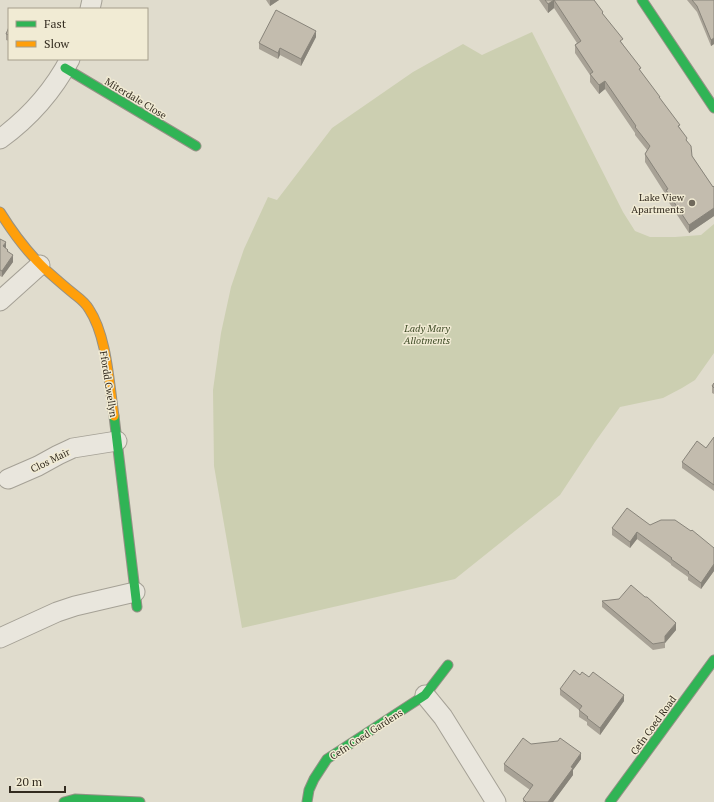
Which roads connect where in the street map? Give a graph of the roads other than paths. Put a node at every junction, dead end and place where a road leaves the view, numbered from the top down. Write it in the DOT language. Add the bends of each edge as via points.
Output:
graph roads {
  1 [pos="642,0"];
  2 [pos="68,64"];
  3 [pos="714,108"];
  4 [pos="0,139"];
  5 [pos="196,146"];
  6 [pos="0,212"];
  7 [pos="40,265"];
  8 [pos="0,301"];
  9 [pos="117,441"];
  10 [pos="8,479"];
  11 [pos="136,599"];
  12 [pos="0,638"];
  13 [pos="714,660"];
  14 [pos="448,665"];
  15 [pos="425,695"];
  16 [pos="64,802"];
  17 [pos="140,802"];
  18 [pos="307,802"];
  19 [pos="496,802"];
  20 [pos="610,802"];
  1 -- 3 [label="street"];
  2 -- 4 [label="street" via="33,111"];
  2 -- 5 [label="street, Miterdale Close"];
  6 -- 7 [label="street, Ffordd Cwellyn" via="16,237"];
  7 -- 8 [label="street"];
  7 -- 9 [label="street, Ffordd Cwellyn" via="82,301 90,310 98,328 103,345"];
  9 -- 10 [label="street, Clos Mair" via="73,448"];
  9 -- 11 [label="street, Ffordd Cwellyn"];
  11 -- 12 [label="street, Ffordd Cwellyn" via="75,606"];
  13 -- 20 [label="street, Cefn Coed Road"];
  14 -- 15 [label="street, Cefn Coed Gardens"];
  15 -- 18 [label="street, Cefn Coed Gardens" via="327,759 316,774 307,795"];
  15 -- 19 [label="street" via="443,717"];
  16 -- 17 [label="street" via="75,799"];
}
